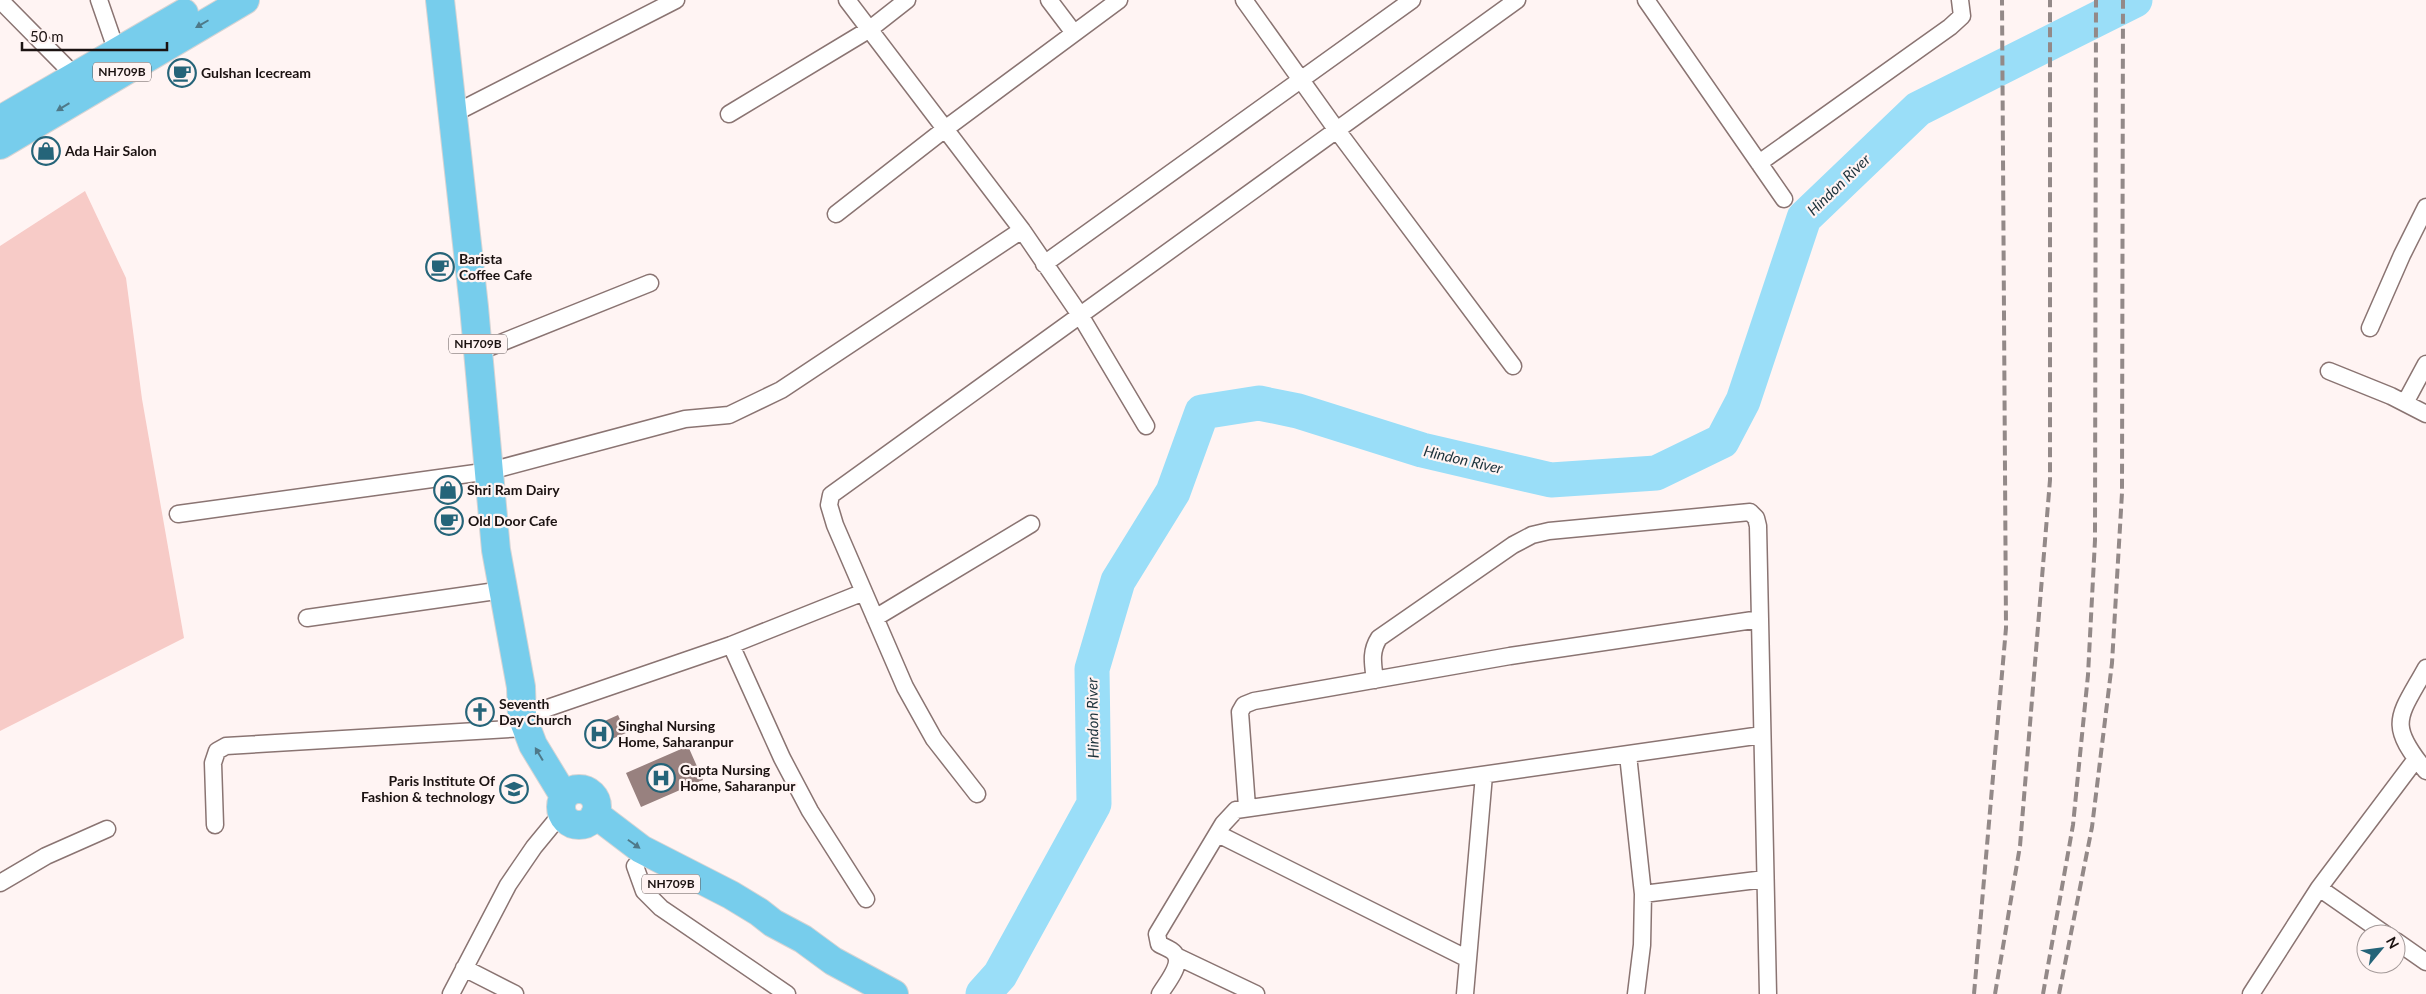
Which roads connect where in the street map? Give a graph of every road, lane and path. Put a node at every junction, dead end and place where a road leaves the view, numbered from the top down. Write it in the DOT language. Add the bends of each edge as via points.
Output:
graph roads {
  1 [pos="0,0"];
  2 [pos="99,0"];
  3 [pos="207,0"];
  4 [pos="245,0"];
  5 [pos="440,0"];
  6 [pos="676,0"];
  7 [pos="848,0"];
  8 [pos="907,0"];
  9 [pos="1049,0"];
  10 [pos="1119,0"];
  11 [pos="1244,0"];
  12 [pos="1412,0"];
  13 [pos="1517,0"];
  14 [pos="1646,0"];
  15 [pos="1960,0"];
  16 [pos="870,29"];
  17 [pos="1074,33"];
  18 [pos="117,52"];
  19 [pos="76,77"];
  20 [pos="1300,79"];
  21 [pos="453,114"];
  22 [pos="729,114"];
  23 [pos="0,120"];
  24 [pos="946,129"];
  25 [pos="1336,130"];
  26 [pos="0,145"];
  27 [pos="1759,163"];
  28 [pos="1784,199"];
  29 [pos="2426,207"];
  30 [pos="836,214"];
  31 [pos="1022,230"];
  32 [pos="1044,264"];
  33 [pos="650,283"];
  34 [pos="1080,316"];
  35 [pos="2370,328"];
  36 [pos="478,352"];
  37 [pos="2426,364"];
  38 [pos="1513,366"];
  39 [pos="2329,372"];
  40 [pos="2405,402"];
  41 [pos="2426,414"];
  42 [pos="1146,426"];
  43 [pos="490,471"];
  44 [pos="178,514"];
  45 [pos="1031,524"];
  46 [pos="503,590"];
  47 [pos="864,592"];
  48 [pos="307,618"];
  49 [pos="875,618"];
  50 [pos="1760,619"];
  51 [pos="731,645"];
  52 [pos="2426,668"];
  53 [pos="1375,680"];
  54 [pos="531,720"];
  55 [pos="1762,735"];
  56 [pos="1628,755"];
  57 [pos="2421,765"];
  58 [pos="1484,775"];
  59 [pos="977,794"];
  60 [pos="576,807"];
  61 [pos="1247,807"];
  62 [pos="215,825"];
  63 [pos="107,829"];
  64 [pos="1218,834"];
  65 [pos="635,866"];
  66 [pos="1765,879"];
  67 [pos="0,883"];
  68 [pos="2319,888"];
  69 [pos="1643,894"];
  70 [pos="866,898"];
  71 [pos="773,923"];
  72 [pos="2371,924"];
  73 [pos="2406,948"];
  74 [pos="1176,956"];
  75 [pos="1468,959"];
  76 [pos="2426,962"];
  77 [pos="464,968"];
  78 [pos="452,994"];
  79 [pos="515,994"];
  80 [pos="787,994"];
  81 [pos="894,994"];
  82 [pos="1160,994"];
  83 [pos="1256,994"];
  84 [pos="1464,994"];
  85 [pos="1636,994"];
  86 [pos="1768,994"];
  87 [pos="2252,994"];
  1 -- 19 [label="street"];
  2 -- 18 [label="street"];
  3 -- 18 [label="highway, NH709B"];
  4 -- 26 [label="highway, NH709B, one-way"];
  5 -- 21 [label="highway, NH709B"];
  6 -- 21 [label="street"];
  7 -- 16 [label="street"];
  8 -- 16 [label="street"];
  9 -- 17 [label="street"];
  10 -- 17 [label="street"];
  11 -- 20 [label="street"];
  12 -- 20 [label="street"];
  13 -- 25 [label="street"];
  14 -- 27 [label="street"];
  15 -- 27 [label="street" via="1962,16 1950,27"];
  16 -- 22 [label="street"];
  16 -- 24 [label="street"];
  17 -- 24 [label="street"];
  18 -- 19 [label="highway, NH709B"];
  19 -- 23 [label="highway, NH709B"];
  20 -- 25 [label="street"];
  20 -- 32 [label="street"];
  21 -- 36 [label="highway, NH709B"];
  24 -- 30 [label="street"];
  24 -- 31 [label="street"];
  25 -- 34 [label="street"];
  25 -- 38 [label="street"];
  27 -- 28 [label="street"];
  29 -- 35 [label="street"];
  31 -- 32 [label="street"];
  31 -- 43 [label="street" via="757,404 729,415 685,418"];
  32 -- 34 [label="street"];
  33 -- 36 [label="street"];
  34 -- 42 [label="street"];
  34 -- 47 [label="street" via="831,495 829,505 835,525"];
  36 -- 43 [label="highway, NH709B"];
  37 -- 40 [label="street"];
  39 -- 40 [label="street"];
  40 -- 41 [label="street"];
  43 -- 44 [label="street"];
  43 -- 46 [label="highway, NH709B" via="496,550"];
  45 -- 49 [label="street"];
  46 -- 48 [label="street"];
  46 -- 54 [label="highway, NH709B" via="521,687"];
  47 -- 49 [label="street"];
  47 -- 51 [label="street"];
  49 -- 59 [label="street" via="934,739"];
  50 -- 53 [label="street" via="1510,656"];
  50 -- 53 [label="street" via="1758,526 1750,512 1549,531 1513,545 1379,638 1372,656"];
  50 -- 55 [label="street"];
  51 -- 54 [label="street"];
  51 -- 70 [label="street" via="782,758 810,811"];
  52 -- 57 [label="street" via="2399,724 2404,741"];
  53 -- 61 [label="street" via="1244,705 1240,720"];
  54 -- 60 [label="highway, NH709B" via="533,745"];
  54 -- 62 [label="street" via="226,746 217,751 213,763"];
  55 -- 56 [label="street"];
  55 -- 66 [label="street"];
  56 -- 58 [label="street"];
  56 -- 69 [label="street"];
  57 -- 68 [label="street"];
  58 -- 61 [label="street"];
  58 -- 75 [label="street"];
  60 -- 65 [label="highway, NH709B"];
  60 -- 71 [label="highway, NH709B, one-way" via="641,849 739,900"];
  60 -- 77 [label="street" via="534,846 508,885"];
  61 -- 64 [label="street" via="1229,816"];
  63 -- 67 [label="street" via="46,856"];
  64 -- 74 [label="street" via="1157,934 1159,944"];
  64 -- 75 [label="street"];
  65 -- 71 [label="highway, NH709B" via="734,913"];
  65 -- 80 [label="street" via="644,892 661,908"];
  66 -- 69 [label="street"];
  66 -- 86 [label="street"];
  68 -- 72 [label="street"];
  68 -- 87 [label="street"];
  69 -- 85 [label="street" via="1642,945"];
  71 -- 81 [label="highway, NH709B"];
  73 -- 76 [label="street"];
  74 -- 82 [label="street" via="1175,968"];
  74 -- 83 [label="street"];
  75 -- 84 [label="street"];
  77 -- 78 [label="street"];
  77 -- 79 [label="street"];
}
